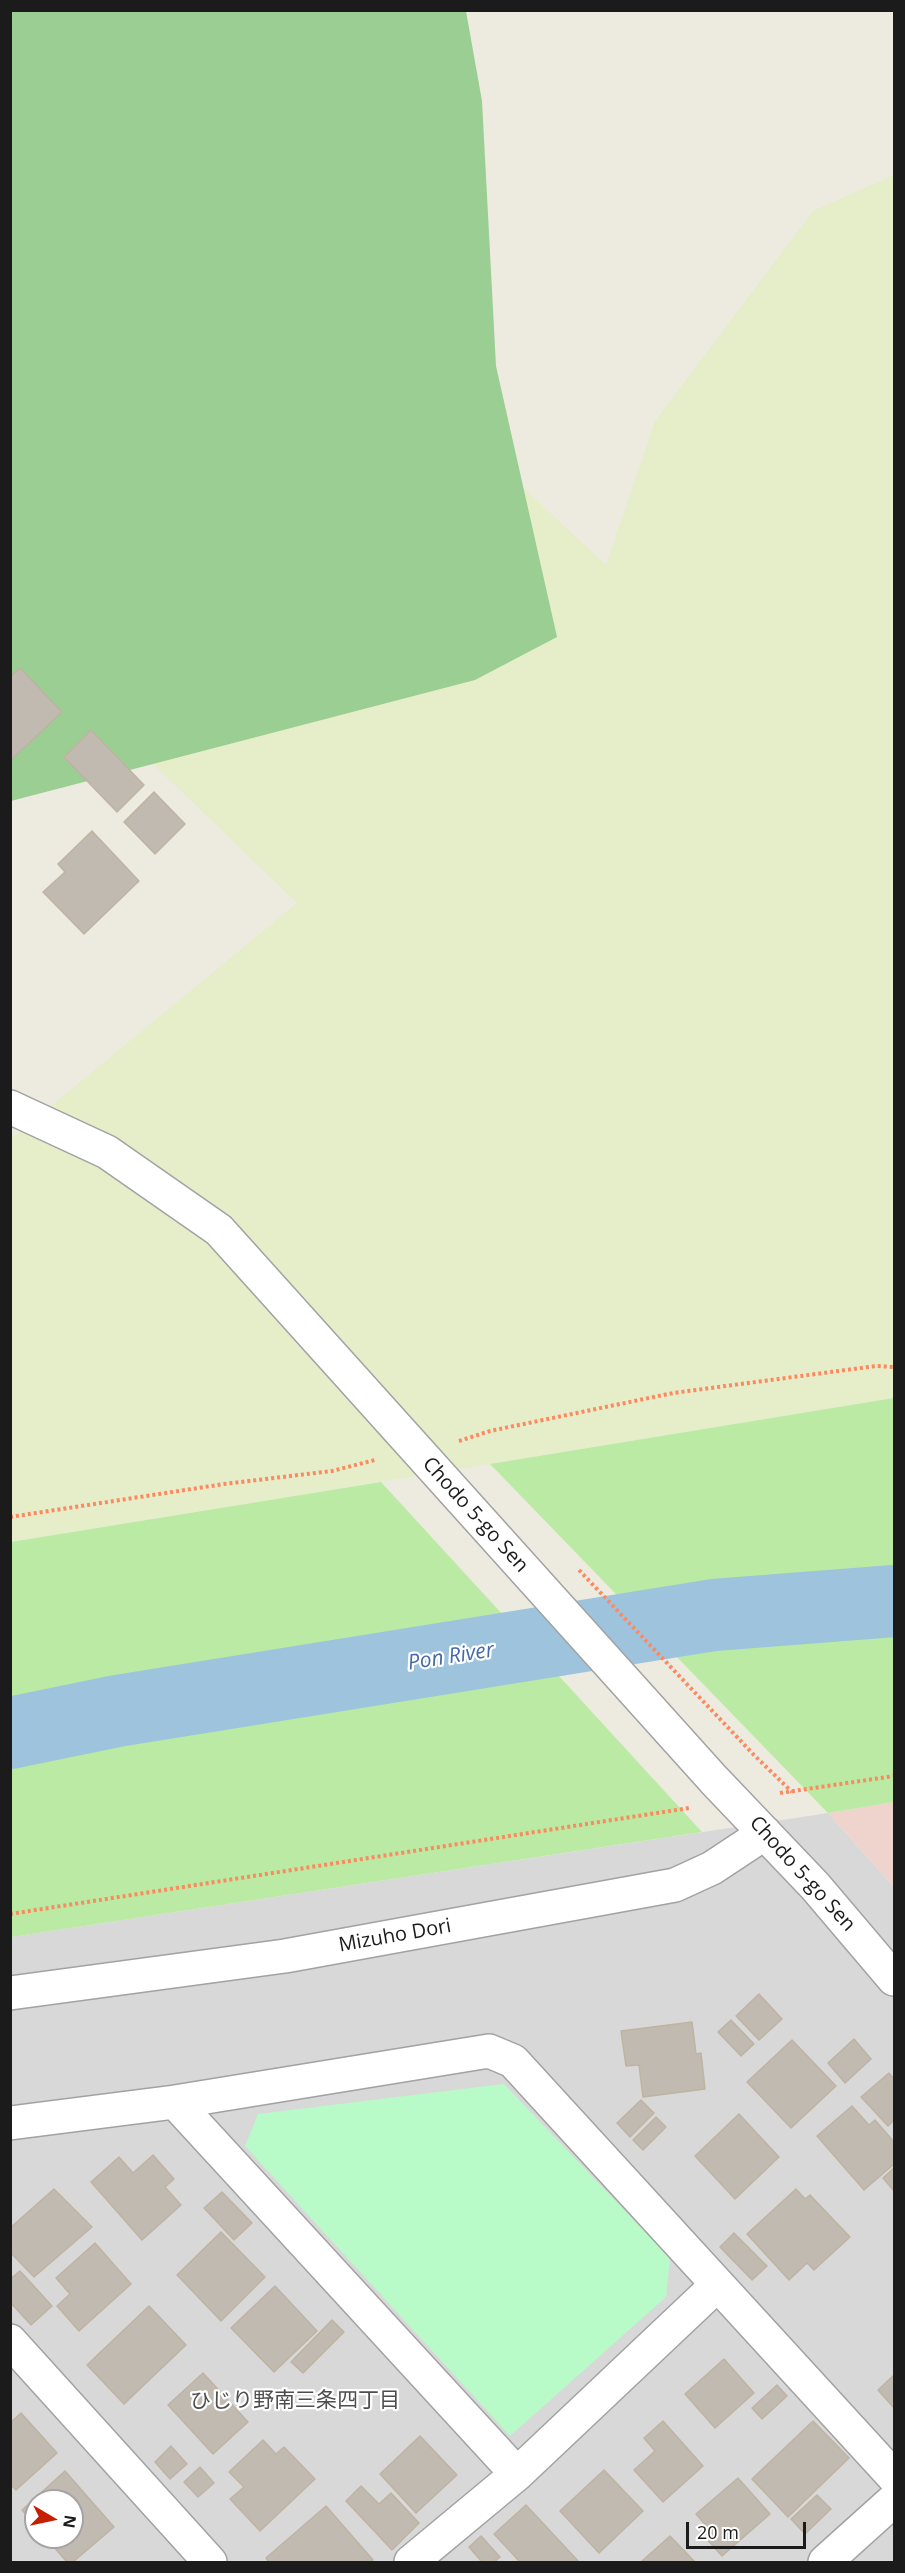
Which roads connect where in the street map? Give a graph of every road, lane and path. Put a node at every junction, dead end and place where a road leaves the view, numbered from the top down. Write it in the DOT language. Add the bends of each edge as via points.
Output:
graph roads {
  1 [pos="10,1107"];
  2 [pos="894,1367"];
  3 [pos="416,1449"];
  4 [pos="10,1517"];
  5 [pos="576,1567"];
  6 [pos="894,1776"];
  7 [pos="724,1790"];
  8 [pos="792,1791"];
  9 [pos="765,1833"];
  10 [pos="10,1914"];
  11 [pos="894,1979"];
  12 [pos="10,1993"];
  13 [pos="175,2102"];
  14 [pos="10,2123"];
  15 [pos="717,2285"];
  16 [pos="10,2341"];
  17 [pos="517,2474"];
  18 [pos="894,2477"];
  19 [pos="894,2500"];
  20 [pos="210,2562"];
  21 [pos="411,2562"];
  22 [pos="825,2562"];
  1 -- 3 [label="street, Chodo 5-go Sen" via="107,1152 219,1230"];
  2 -- 3 [label="path" via="876,1366 673,1393"];
  3 -- 4 [label="path" via="332,1471"];
  3 -- 7 [label="street, Chodo 5-go Sen"];
  5 -- 8 [label="path"];
  6 -- 8 [label="path"];
  7 -- 8 [label="path"];
  7 -- 9 [label="street, Chodo 5-go Sen"];
  7 -- 10 [label="path"];
  9 -- 11 [label="street, Chodo 5-go Sen"];
  9 -- 12 [label="street, Mizuho Dori" via="712,1868 675,1885 285,1956"];
  13 -- 14 [label="street"];
  13 -- 15 [label="street" via="489,2051 513,2061"];
  13 -- 17 [label="street"];
  15 -- 17 [label="street"];
  15 -- 18 [label="street"];
  16 -- 20 [label="street"];
  17 -- 21 [label="street"];
  19 -- 22 [label="street"];
}
